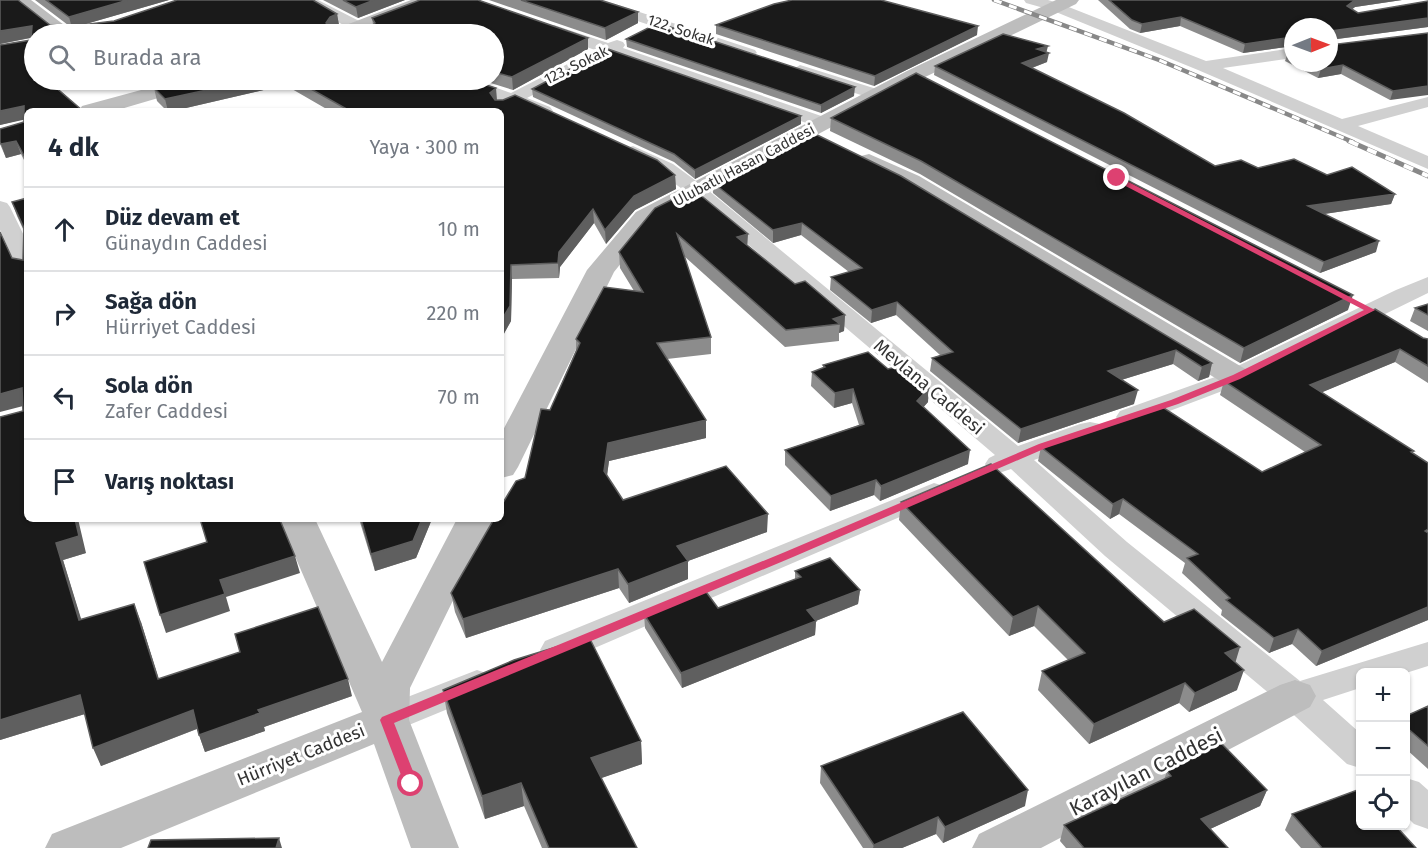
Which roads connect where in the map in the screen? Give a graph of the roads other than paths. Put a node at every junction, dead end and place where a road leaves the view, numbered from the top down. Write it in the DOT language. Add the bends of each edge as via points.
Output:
graph roads {
  1 [pos="19,0"];
  2 [pos="307,0"];
  3 [pos="427,0"];
  4 [pos="588,0"];
  5 [pos="1031,0"];
  6 [pos="1063,4"];
  7 [pos="658,22"];
  8 [pos="52,24"];
  9 [pos="350,24"];
  10 [pos="377,24"];
  11 [pos="543,26"];
  12 [pos="608,49"];
  13 [pos="1284,54"];
  14 [pos="768,59"];
  15 [pos="790,66"];
  16 [pos="1204,66"];
  17 [pos="113,90"];
  18 [pos="172,90"];
  19 [pos="478,90"];
  20 [pos="877,94"];
  21 [pos="1428,102"];
  22 [pos="505,105"];
  23 [pos="130,106"];
  24 [pos="114,108"];
  25 [pos="564,120"];
  26 [pos="1342,125"];
  27 [pos="816,127"];
  28 [pos="615,143"];
  29 [pos="1428,163"];
  30 [pos="696,190"];
  31 [pos="0,207"];
  32 [pos="24,259"];
  33 [pos="1428,284"];
  34 [pos="1236,377"];
  35 [pos="1015,458"];
  36 [pos="504,461"];
  37 [pos="298,522"];
  38 [pos="473,522"];
  39 [pos="1428,654"];
  40 [pos="1381,668"];
  41 [pos="1356,676"];
  42 [pos="1295,696"];
  43 [pos="387,720"];
  44 [pos="1356,750"];
  45 [pos="1410,797"];
  46 [pos="1428,813"];
  47 [pos="69,848"];
  48 [pos="435,848"];
  49 [pos="996,848"];
  1 -- 8 [label="street"];
  2 -- 9 [label="street"];
  3 -- 10 [label="street"];
  4 -- 7 [label="street, 122. Sokak"];
  5 -- 6 [label="street"];
  6 -- 16 [label="street"];
  6 -- 20 [label="street, Ulubatlı Hasan Caddesi" via="925,80"];
  7 -- 12 [label="street, 123. Sokak"];
  7 -- 14 [label="street, 122. Sokak"];
  11 -- 12 [label="street"];
  12 -- 22 [label="street, 123. Sokak"];
  12 -- 27 [label="street"];
  13 -- 16 [label="street"];
  15 -- 20 [label="street"];
  16 -- 26 [label="street"];
  17 -- 23 [label="street"];
  18 -- 23 [label="street"];
  19 -- 22 [label="street"];
  20 -- 27 [label="street, Ulubatlı Hasan Caddesi"];
  21 -- 26 [label="street"];
  22 -- 25 [label="street"];
  23 -- 24 [label="street"];
  26 -- 29 [label="street"];
  27 -- 30 [label="street, Ulubatlı Hasan Caddesi"];
  27 -- 34 [label="street" via="844,149 910,181"];
  28 -- 30 [label="street, Mevlana Caddesi" via="666,168"];
  30 -- 35 [label="street, Mevlana Caddesi"];
  30 -- 36 [label="street, Ulubatlı Hasan Caddesi" via="645,217 601,270"];
  31 -- 32 [label="street"];
  33 -- 34 [label="street, Hürriyet Caddesi"];
  34 -- 35 [label="street, Hürriyet Caddesi"];
  35 -- 42 [label="street, Mevlana Caddesi" via="1116,549"];
  35 -- 43 [label="street, Hürriyet Caddesi"];
  37 -- 43 [label="street"];
  38 -- 43 [label="street" via="389,688"];
  39 -- 40 [label="street"];
  41 -- 42 [label="street"];
  42 -- 44 [label="street, Mevlana Caddesi"];
  42 -- 49 [label="street, Karayılan Caddesi"];
  43 -- 47 [label="street, Hürriyet Caddesi"];
  43 -- 48 [label="street"];
  45 -- 46 [label="street"];
}
